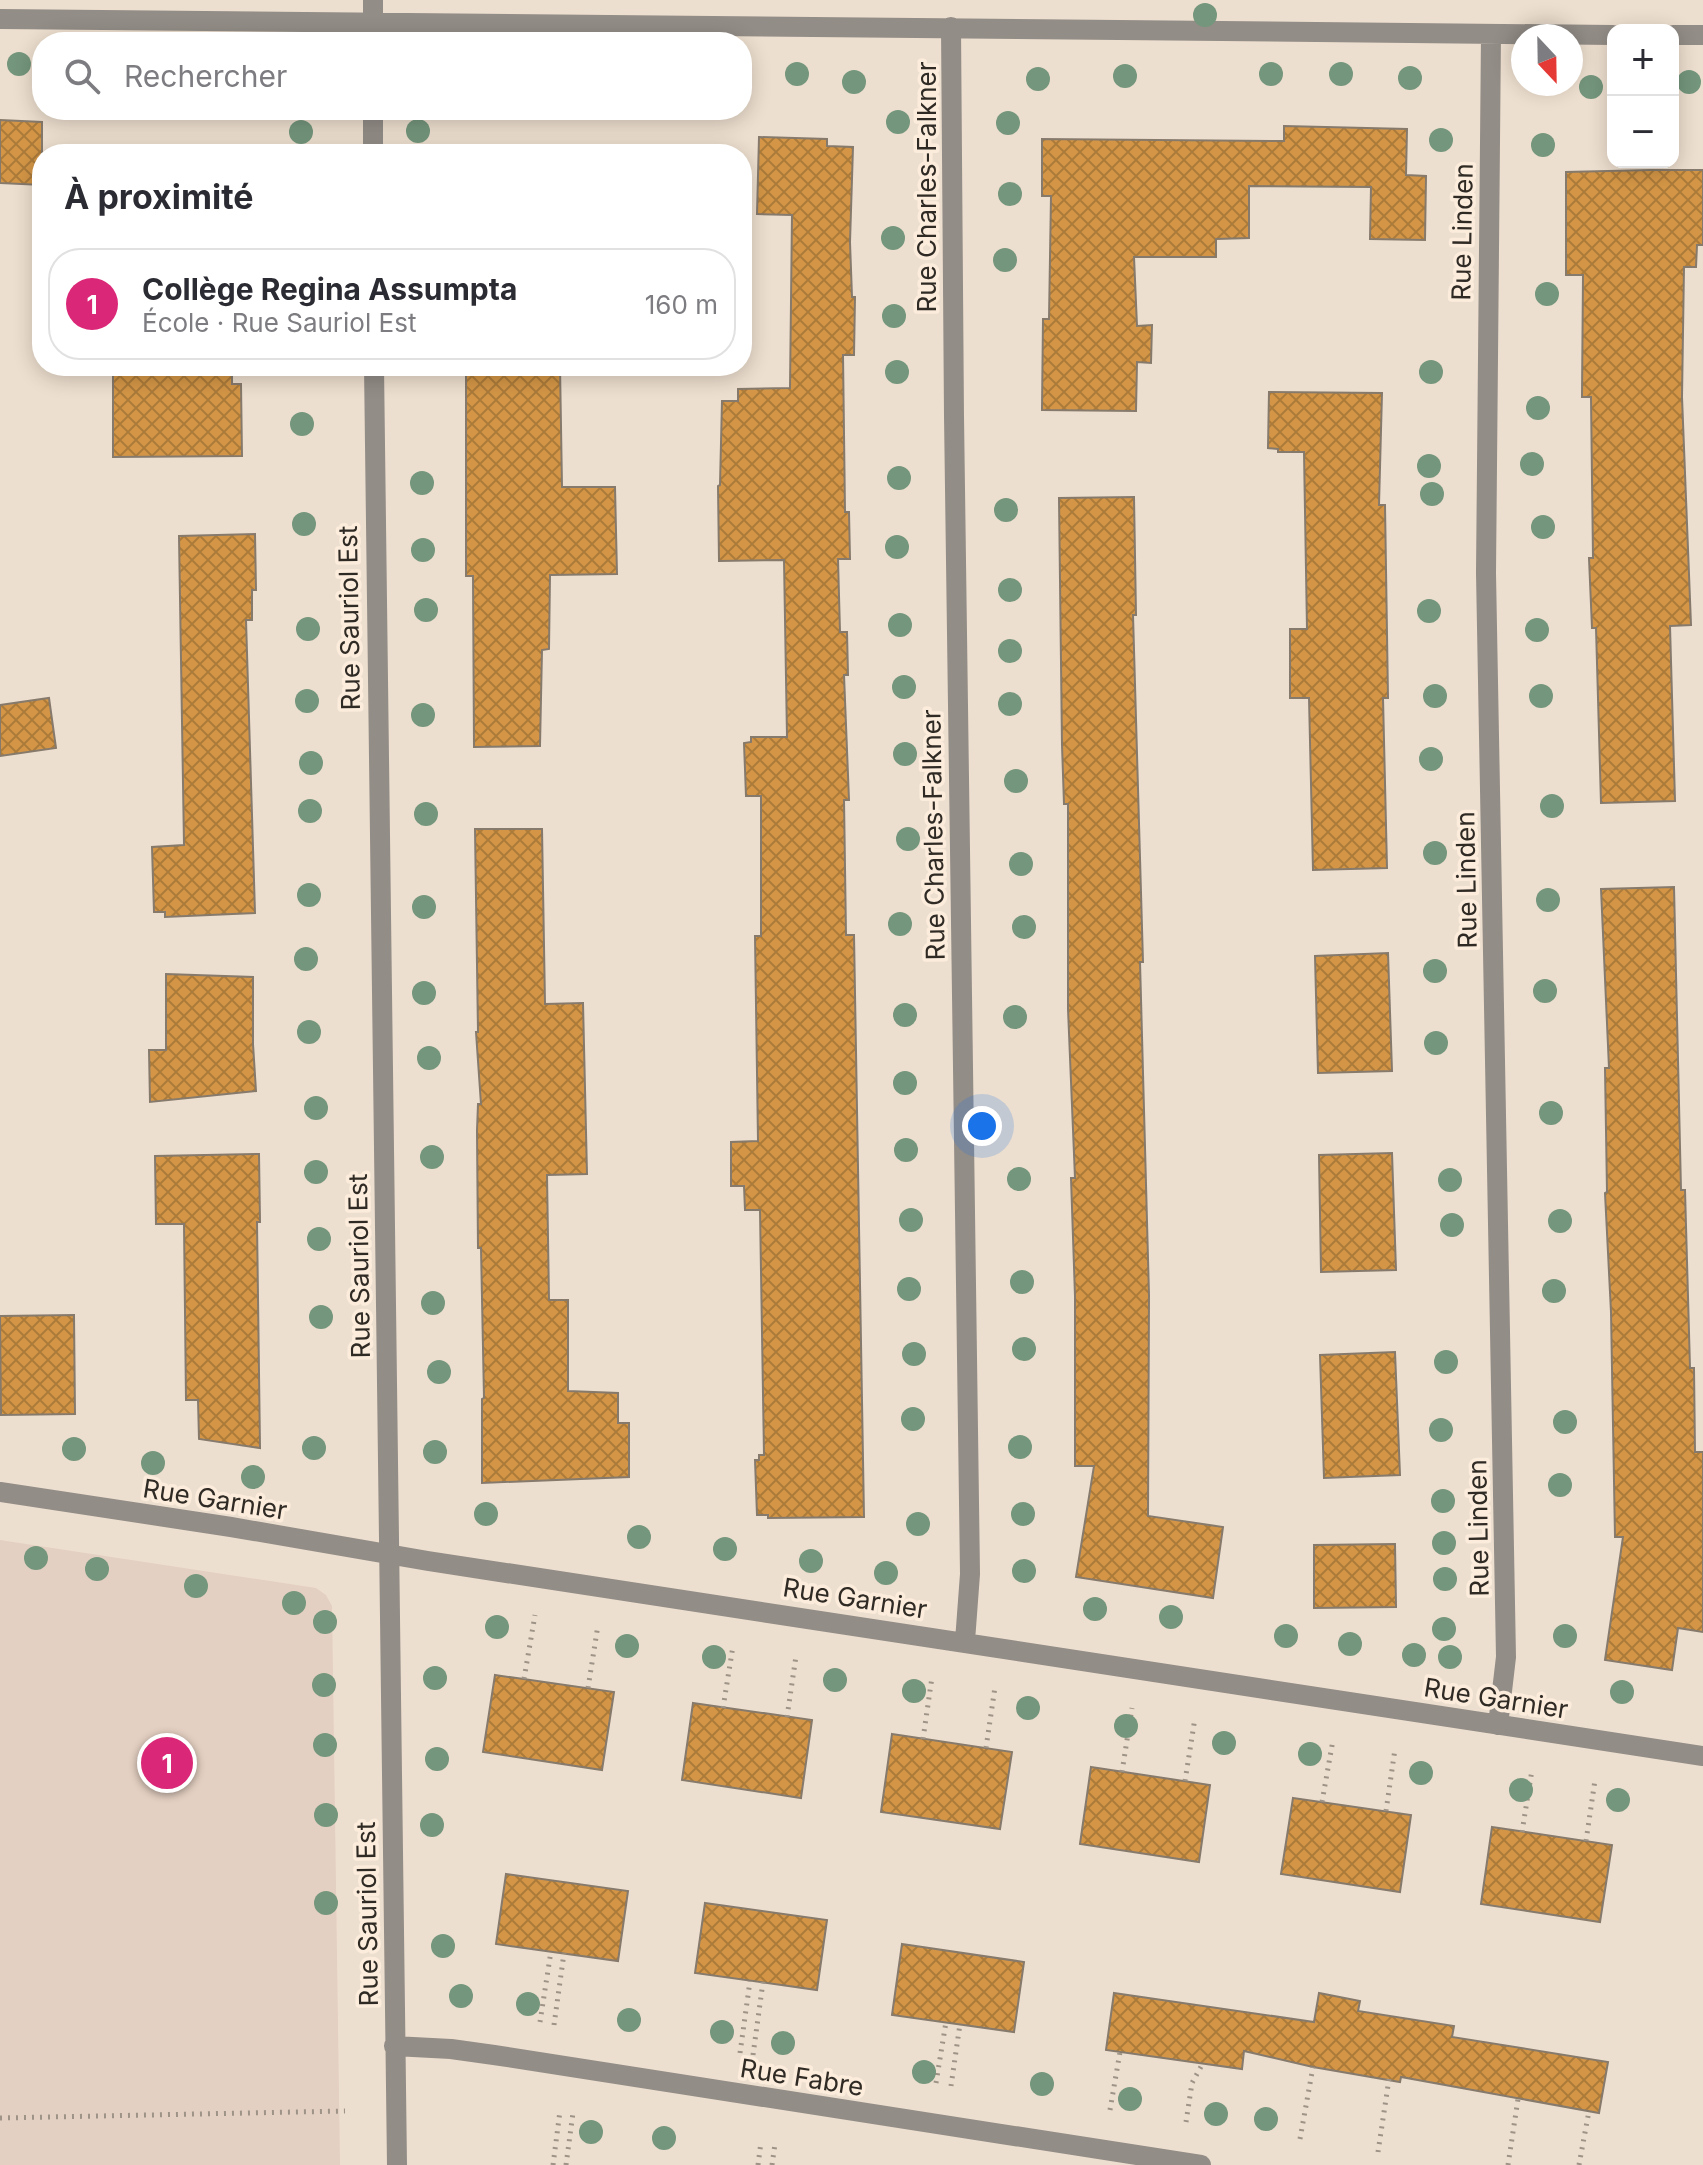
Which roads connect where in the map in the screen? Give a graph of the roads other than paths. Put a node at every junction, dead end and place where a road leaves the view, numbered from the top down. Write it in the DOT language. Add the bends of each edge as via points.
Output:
graph roads {
  1 [pos="373,0"];
  2 [pos="0,19"];
  3 [pos="951,27"];
  4 [pos="373,32"];
  5 [pos="1491,34"];
  6 [pos="1607,35"];
  7 [pos="1679,35"];
  8 [pos="1703,35"];
  9 [pos="373,120"];
  10 [pos="373,144"];
  11 [pos="374,376"];
  12 [pos="0,1492"];
  13 [pos="388,1554"];
  14 [pos="965,1641"];
  15 [pos="1498,1725"];
  16 [pos="1703,1756"];
  17 [pos="394,2046"];
  18 [pos="397,2165"];
  19 [pos="1201,2165"];
  1 -- 4 [label="street"];
  2 -- 4 [label="street"];
  3 -- 4 [label="street"];
  3 -- 5 [label="street"];
  3 -- 14 [label="street, Rue Charles-Falkner" via="970,1574"];
  5 -- 6 [label="street"];
  5 -- 15 [label="street, Rue Linden" via="1486,558 1506,1657"];
  7 -- 8 [label="street"];
  9 -- 10 [label="street"];
  11 -- 13 [label="street, Rue Sauriol Est"];
  12 -- 13 [label="street, Rue Garnier"];
  13 -- 14 [label="street, Rue Garnier"];
  13 -- 17 [label="street, Rue Sauriol Est"];
  14 -- 15 [label="street, Rue Garnier"];
  15 -- 16 [label="street, Rue Garnier"];
  17 -- 18 [label="street, Rue Sauriol Est"];
  17 -- 19 [label="street, Rue Fabre" via="480,2053"];
}
